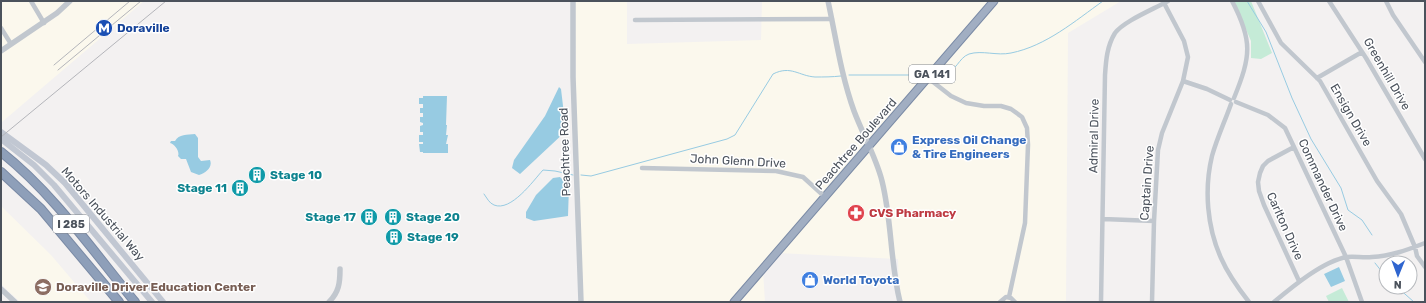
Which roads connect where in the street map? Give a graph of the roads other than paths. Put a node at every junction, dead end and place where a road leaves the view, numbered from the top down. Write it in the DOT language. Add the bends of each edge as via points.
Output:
graph roads {
  1 [pos="31,1"];
  2 [pos="70,1"];
  3 [pos="573,1"];
  4 [pos="828,1"];
  5 [pos="994,1"];
  6 [pos="1232,1"];
  7 [pos="1258,1"];
  8 [pos="1329,1"];
  9 [pos="1386,1"];
  10 [pos="1166,2"];
  11 [pos="832,19"];
  12 [pos="635,20"];
  13 [pos="44,22"];
  14 [pos="1,28"];
  15 [pos="11,44"];
  16 [pos="1,51"];
  17 [pos="1362,52"];
  18 [pos="1425,62"];
  19 [pos="928,78"];
  20 [pos="1317,78"];
  21 [pos="1183,81"];
  22 [pos="1233,101"];
  23 [pos="1,132"];
  24 [pos="1,139"];
  25 [pos="869,145"];
  26 [pos="1294,146"];
  27 [pos="1,152"];
  28 [pos="1425,160"];
  29 [pos="642,168"];
  30 [pos="1,172"];
  31 [pos="825,197"];
  32 [pos="1103,219"];
  33 [pos="1154,221"];
  34 [pos="1425,243"];
  35 [pos="1415,247"];
  36 [pos="1346,258"];
  37 [pos="1425,267"];
  38 [pos="340,269"];
  39 [pos="1299,281"];
  40 [pos="1,289"];
  41 [pos="1009,298"];
  42 [pos="15,302"];
  43 [pos="119,302"];
  44 [pos="135,302"];
  45 [pos="152,302"];
  46 [pos="163,302"];
  47 [pos="329,302"];
  48 [pos="581,302"];
  49 [pos="734,302"];
  50 [pos="900,302"];
  51 [pos="1000,302"];
  52 [pos="1015,302"];
  53 [pos="1101,302"];
  54 [pos="1152,302"];
  55 [pos="1249,302"];
  56 [pos="1274,302"];
  57 [pos="1362,302"];
  1 -- 13 [label="street"];
  2 -- 13 [label="street"];
  3 -- 48 [label="street, Peachtree Road"];
  4 -- 11 [label="street"];
  5 -- 19 [label="highway, Peachtree Boulevard / GA 141"];
  6 -- 22 [label="street" via="1244,26 1247,46 1245,68"];
  7 -- 20 [label="street, Ensign Drive" via="1281,43"];
  8 -- 17 [label="street, Greenhill Drive"];
  9 -- 18 [label="street"];
  10 -- 21 [label="street, Captain Drive" via="1187,48"];
  10 -- 32 [label="street, Admiral Drive" via="1135,18 1116,32 1108,51 1105,75"];
  11 -- 12 [label="street"];
  11 -- 25 [label="street" via="854,111"];
  13 -- 15 [label="street"];
  14 -- 15 [label="street"];
  15 -- 16 [label="street"];
  17 -- 20 [label="street"];
  17 -- 28 [label="street, Greenhill Drive"];
  19 -- 25 [label="highway, Peachtree Boulevard / GA 141"];
  19 -- 41 [label="street" via="951,96 966,103 1011,108 1022,117 1027,128 1024,223"];
  20 -- 35 [label="street, Ensign Drive" via="1377,181 1401,214"];
  21 -- 22 [label="street, Commander Drive"];
  21 -- 33 [label="street, Captain Drive" via="1162,133 1158,150"];
  22 -- 26 [label="street, Commander Drive" via="1268,115 1285,128"];
  22 -- 55 [label="street" via="1213,155 1208,201 1211,228 1220,257"];
  23 -- 46 [label="main road, Motors Industrial Way" via="46,165 65,183"];
  24 -- 45 [label="main road, Motors Industrial Way" via="54,185"];
  25 -- 31 [label="highway, Peachtree Boulevard / GA 141"];
  25 -- 50 [label="street" via="877,163 886,197"];
  26 -- 36 [label="street, Commander Drive"];
  26 -- 39 [label="street, Carlton Drive" via="1268,161 1263,166 1258,182 1264,205"];
  27 -- 44 [label="highway, I 285" via="53,202"];
  29 -- 31 [label="street, John Glenn Drive" via="776,171 802,177"];
  30 -- 43 [label="highway, I 285" via="41,209"];
  31 -- 49 [label="highway, Peachtree Boulevard / GA 141"];
  32 -- 33 [label="street"];
  32 -- 53 [label="street, Admiral Drive"];
  33 -- 54 [label="street, Captain Drive"];
  34 -- 35 [label="street"];
  35 -- 36 [label="street" via="1394,254"];
  35 -- 37 [label="street, Ensign Drive" via="1417,256"];
  36 -- 39 [label="street" via="1328,264"];
  36 -- 57 [label="street, Commander Drive"];
  38 -- 47 [label="street" via="340,282"];
  39 -- 56 [label="street"];
  40 -- 42 [label="street"];
  41 -- 51 [label="street" via="1004,298"];
  41 -- 52 [label="street"];
}
